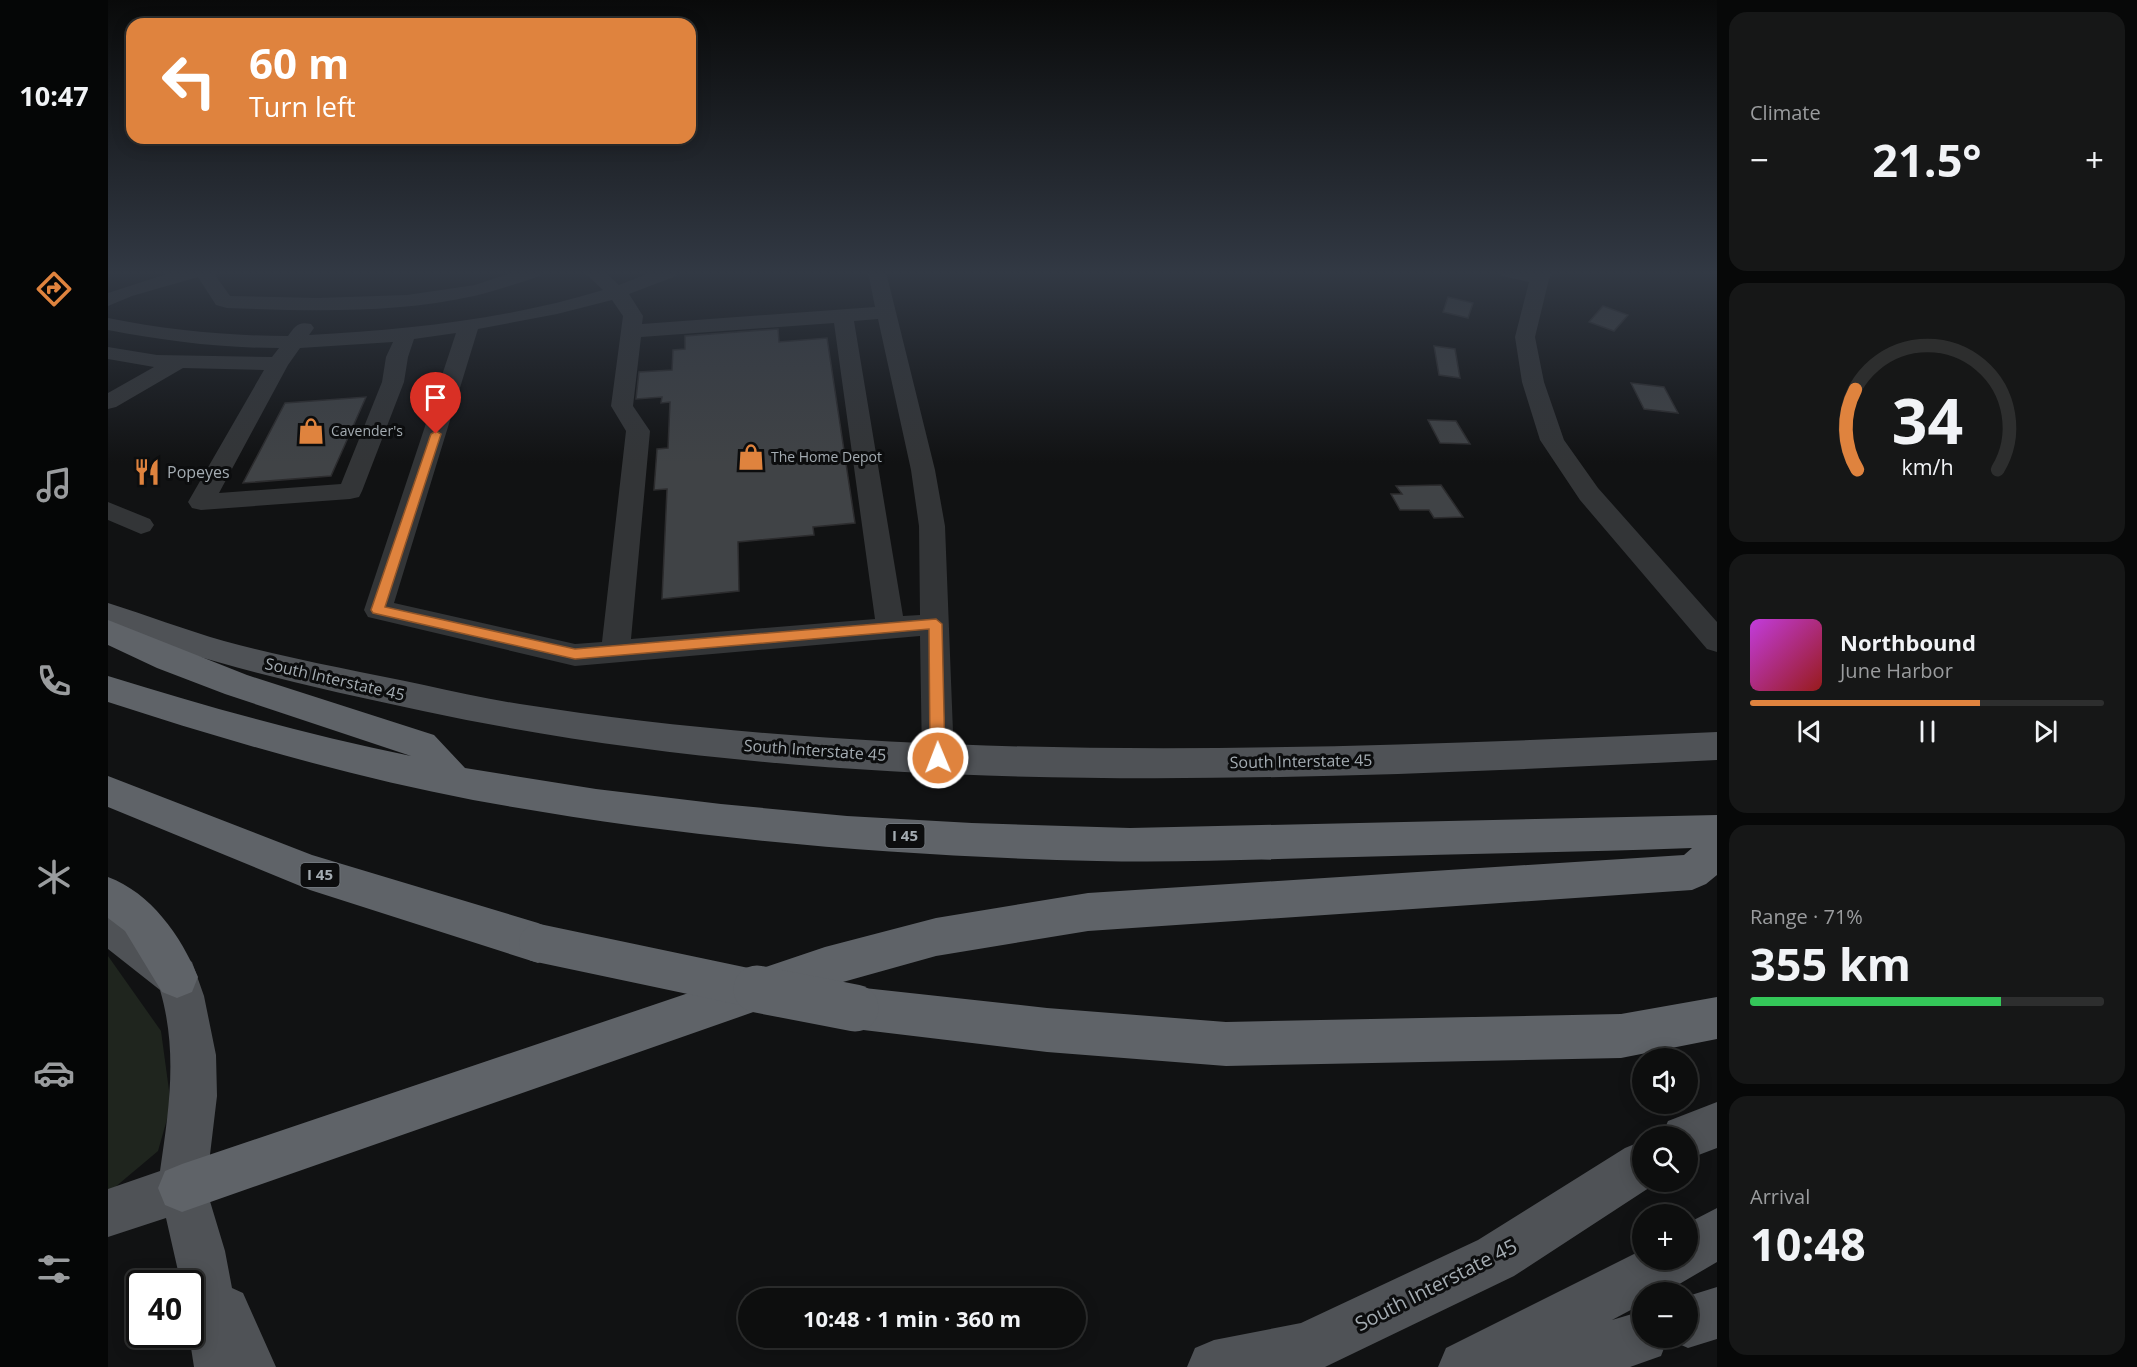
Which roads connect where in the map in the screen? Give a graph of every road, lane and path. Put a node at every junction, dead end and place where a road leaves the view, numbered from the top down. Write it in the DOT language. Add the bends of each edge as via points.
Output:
graph roads {
  1 [pos="161,336"];
  2 [pos="182,336"];
  3 [pos="269,336"];
  4 [pos="298,336"];
  5 [pos="405,336"];
  6 [pos="466,336"];
  7 [pos="631,336"];
  8 [pos="846,336"];
  9 [pos="892,336"];
  10 [pos="1527,336"];
  11 [pos="108,353"];
  12 [pos="131,357"];
  13 [pos="178,362"];
  14 [pos="278,364"];
  15 [pos="108,370"];
  16 [pos="108,402"];
  17 [pos="108,510"];
  18 [pos="141,525"];
  19 [pos="108,614"];
  20 [pos="936,624"];
  21 [pos="891,628"];
  22 [pos="108,632"];
  23 [pos="1717,641"];
  24 [pos="615,651"];
  25 [pos="108,689"];
  26 [pos="1717,746"];
  27 [pos="938,758"];
  28 [pos="453,779"];
  29 [pos="108,791"];
  30 [pos="1717,831"];
  31 [pos="1717,851"];
  32 [pos="108,895"];
  33 [pos="108,924"];
  34 [pos="177,977"];
  35 [pos="1717,1018"];
  36 [pos="1717,1125"];
  37 [pos="1698,1132"];
  38 [pos="1632,1170"];
  39 [pos="182,1188"];
  40 [pos="108,1213"];
  41 [pos="1717,1233"];
  42 [pos="1698,1245"];
  43 [pos="200,1251"];
  44 [pos="1656,1270"];
  45 [pos="1717,1313"];
  46 [pos="1698,1319"];
  47 [pos="1632,1340"];
  48 [pos="222,1367"];
  49 [pos="249,1367"];
  50 [pos="1214,1367"];
  51 [pos="1467,1367"];
  1 -- 12 [label="street"];
  2 -- 3 [label="street" via="215,339"];
  4 -- 14 [label="street"];
  5 -- 14 [label="street" via="393,382 350,490 201,502"];
  6 -- 24 [label="street" via="378,610 575,654"];
  7 -- 24 [label="street" via="622,406 638,431"];
  8 -- 21 [label="street"];
  9 -- 20 [label="street" via="932,526"];
  10 -- 23 [label="street" via="1526,352 1552,440 1589,494"];
  11 -- 12 [label="street"];
  12 -- 13 [label="street"];
  12 -- 15 [label="street"];
  13 -- 14 [label="street"];
  13 -- 16 [label="street"];
  17 -- 18 [label="street"];
  19 -- 27 [label="main road, South Interstate 45" via="260,662 533,720 746,747"];
  20 -- 21 [label="street"];
  20 -- 27 [label="street"];
  21 -- 24 [label="street"];
  22 -- 28 [label="highway" via="237,685 422,745"];
  25 -- 28 [label="highway, I 45" via="238,730"];
  26 -- 27 [label="main road, South Interstate 45" via="1472,758 1133,763"];
  28 -- 30 [label="highway, I 45" via="679,815 1002,841 1186,843"];
  29 -- 35 [label="highway, I 45, bridge" via="310,872 538,943 855,1008 1047,1030 1226,1044 1622,1036"];
  31 -- 39 [label="highway" via="1692,872 1095,911 936,938 825,967"];
  32 -- 34 [label="highway" via="139,918"];
  33 -- 34 [label="main road"];
  34 -- 39 [label="main road" via="194,1054 194,1096"];
  36 -- 37 [label="main road"];
  38 -- 50 [label="main road, South Interstate 45" via="1496,1258 1305,1349"];
  39 -- 40 [label="main road"];
  39 -- 43 [label="main road"];
  41 -- 42 [label="main road"];
  43 -- 48 [label="main road"];
  43 -- 49 [label="main road"];
  44 -- 51 [label="main road"];
  45 -- 46 [label="main road"];
  47 -- 51 [label="main road" via="1593,1352"];
}
